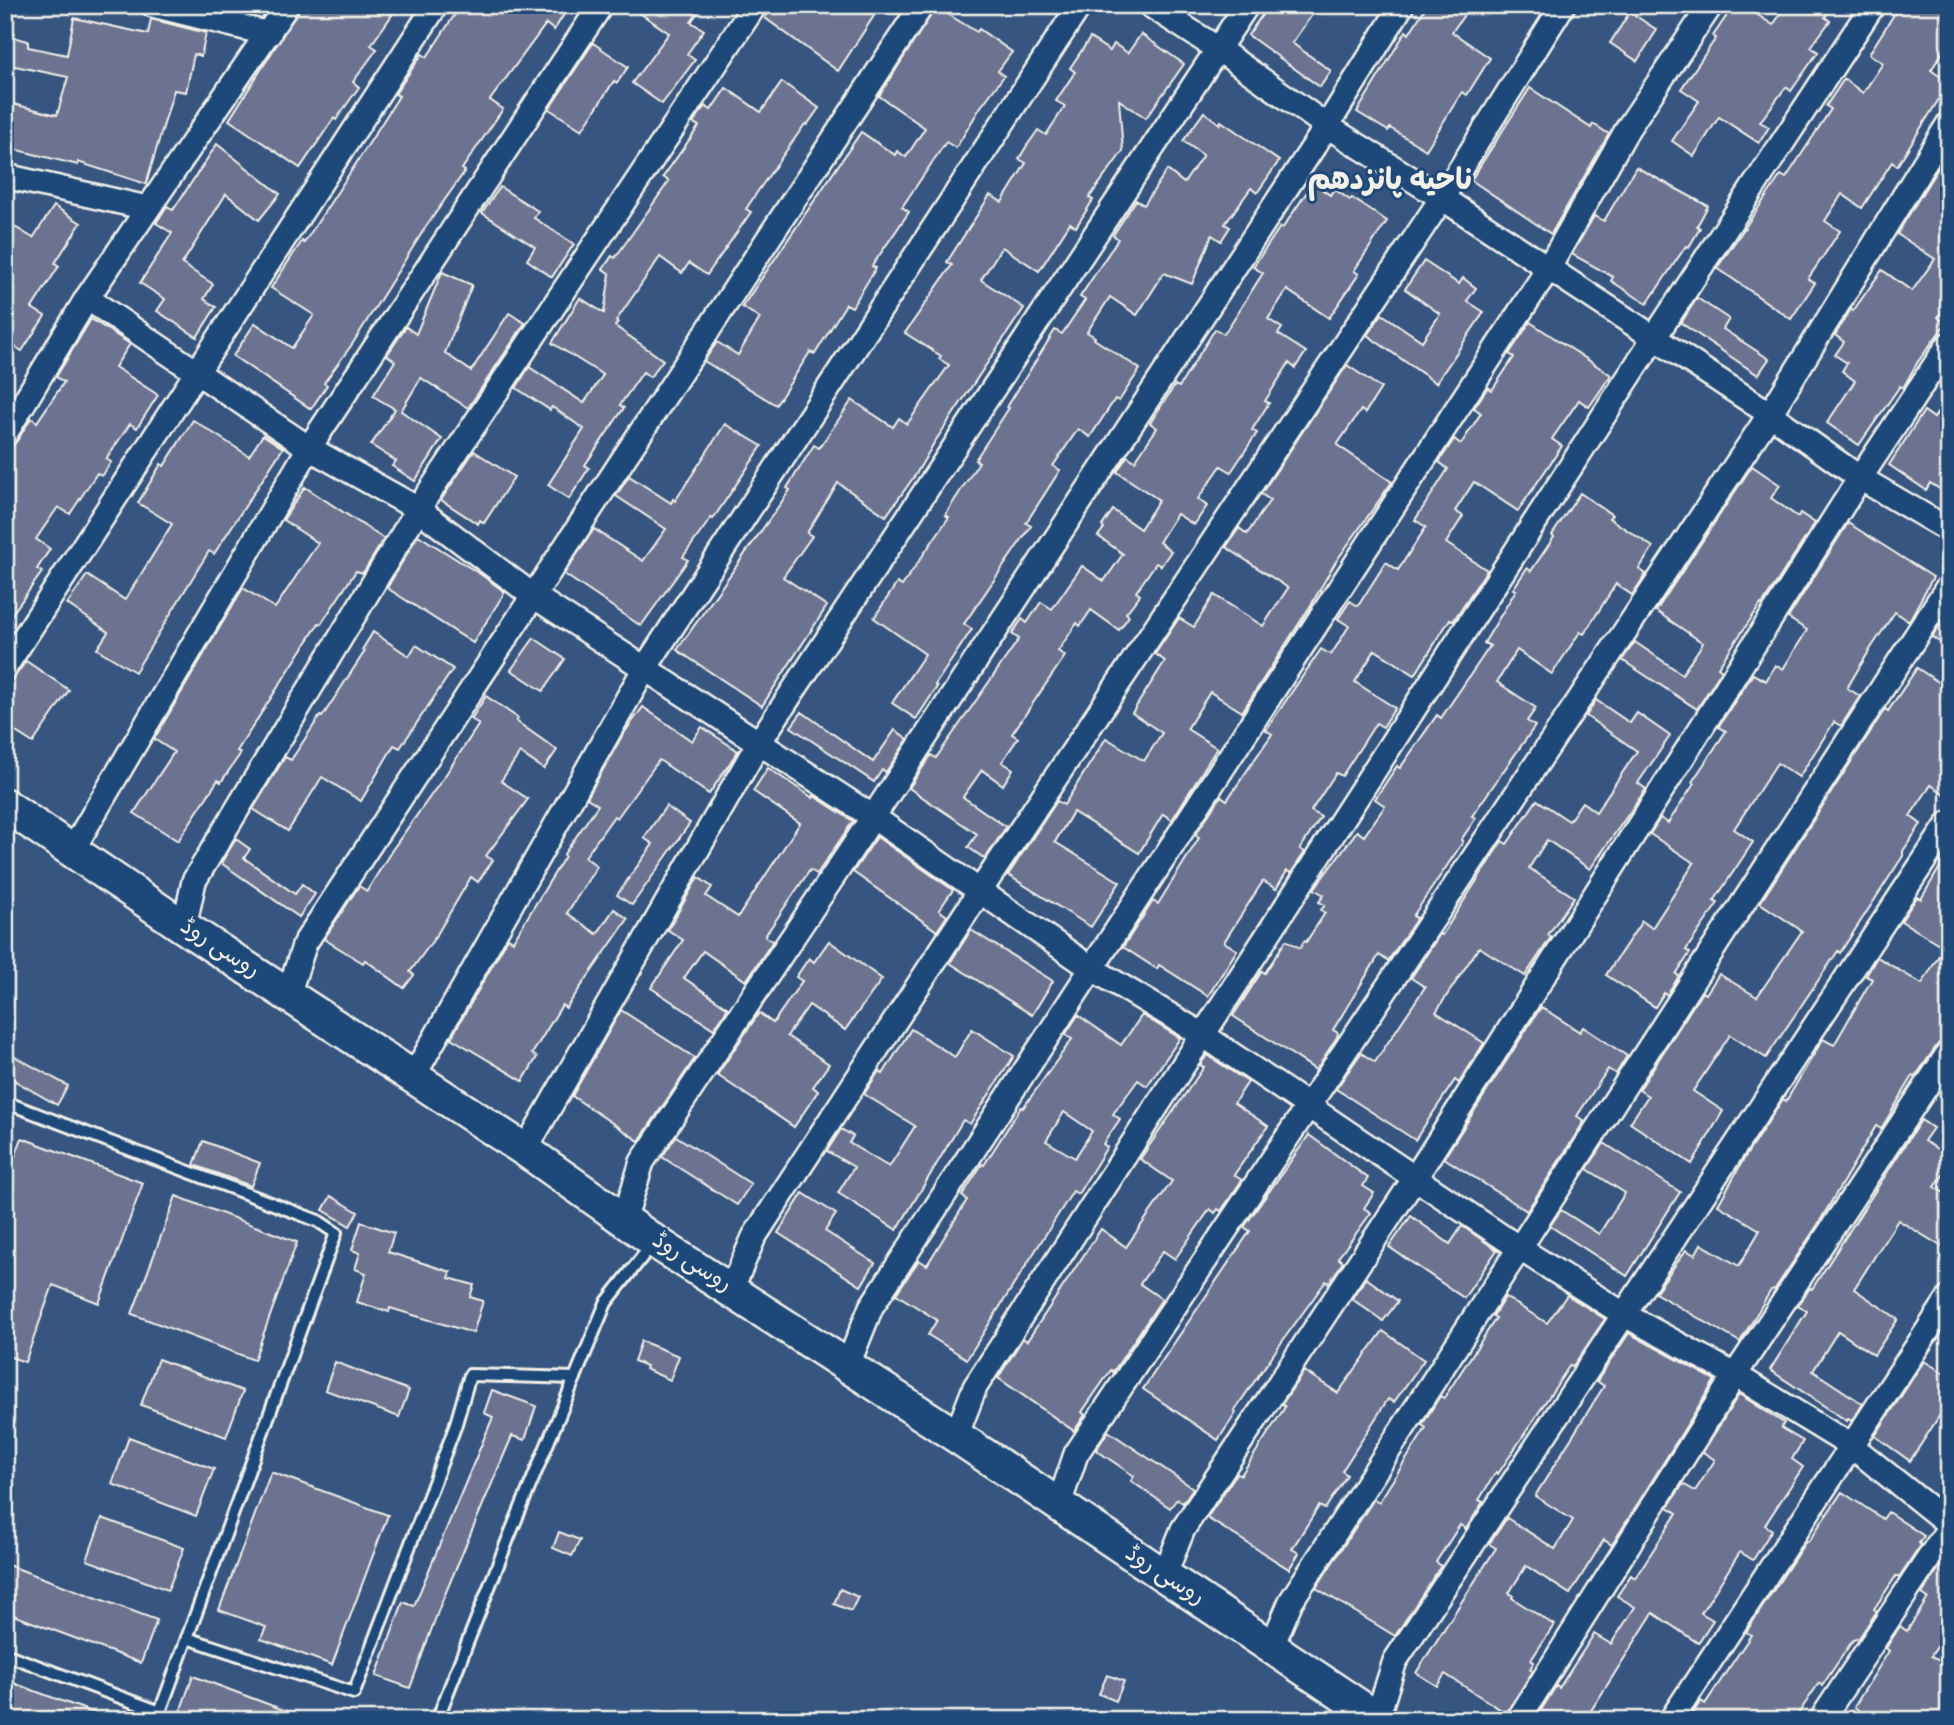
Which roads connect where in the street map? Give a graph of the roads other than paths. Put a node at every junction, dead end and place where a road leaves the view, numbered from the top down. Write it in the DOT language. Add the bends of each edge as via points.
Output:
graph roads {
  1 [pos="153,5"];
  2 [pos="288,5"];
  3 [pos="436,5"];
  4 [pos="601,5"];
  5 [pos="755,5"];
  6 [pos="922,5"];
  7 [pos="1080,5"];
  8 [pos="1150,5"];
  9 [pos="1247,5"];
  10 [pos="1402,5"];
  11 [pos="1563,5"];
  12 [pos="1710,5"];
  13 [pos="1873,5"];
  14 [pos="270,34"];
  15 [pos="1218,49"];
  16 [pos="1949,123"];
  17 [pos="1327,126"];
  18 [pos="5,176"];
  19 [pos="1441,198"];
  20 [pos="146,208"];
  21 [pos="1549,269"];
  22 [pos="87,298"];
  23 [pos="1654,338"];
  24 [pos="1949,344"];
  25 [pos="197,374"];
  26 [pos="1770,414"];
  27 [pos="5,434"];
  28 [pos="309,448"];
  29 [pos="1860,478"];
  30 [pos="418,509"];
  31 [pos="1949,530"];
  32 [pos="1949,585"];
  33 [pos="532,595"];
  34 [pos="5,667"];
  35 [pos="645,668"];
  36 [pos="758,744"];
  37 [pos="5,805"];
  38 [pos="873,817"];
  39 [pos="1949,823"];
  40 [pos="73,849"];
  41 [pos="981,891"];
  42 [pos="184,927"];
  43 [pos="1091,968"];
  44 [pos="288,995"];
  45 [pos="1203,1035"];
  46 [pos="1949,1052"];
  47 [pos="413,1077"];
  48 [pos="5,1102"];
  49 [pos="1307,1106"];
  50 [pos="525,1150"];
  51 [pos="1415,1178"];
  52 [pos="624,1220"];
  53 [pos="654,1241"];
  54 [pos="1518,1248"];
  55 [pos="731,1290"];
  56 [pos="1949,1298"];
  57 [pos="1625,1315"];
  58 [pos="847,1367"];
  59 [pos="1735,1375"];
  60 [pos="575,1378"];
  61 [pos="956,1436"];
  62 [pos="1853,1447"];
  63 [pos="1058,1507"];
  64 [pos="1949,1526"];
  65 [pos="1164,1576"];
  66 [pos="187,1638"];
  67 [pos="1271,1648"];
  68 [pos="5,1654"];
  69 [pos="159,1716"];
  70 [pos="1378,1719"];
  71 [pos="437,1720"];
  72 [pos="1518,1720"];
  73 [pos="1671,1720"];
  74 [pos="1821,1720"];
  1 -- 14 [label="street"];
  2 -- 14 [label="street"];
  3 -- 25 [label="street"];
  4 -- 28 [label="street"];
  5 -- 30 [label="street"];
  6 -- 33 [label="street"];
  7 -- 35 [label="street"];
  8 -- 15 [label="street"];
  9 -- 15 [label="street"];
  10 -- 17 [label="street"];
  11 -- 19 [label="street"];
  12 -- 21 [label="street" via="1628,128"];
  13 -- 23 [label="street"];
  14 -- 20 [label="street"];
  15 -- 17 [label="street"];
  15 -- 36 [label="street"];
  16 -- 26 [label="street"];
  17 -- 19 [label="street"];
  17 -- 38 [label="street"];
  18 -- 20 [label="street"];
  19 -- 21 [label="street"];
  19 -- 41 [label="street"];
  20 -- 22 [label="street"];
  21 -- 23 [label="street"];
  21 -- 43 [label="street"];
  22 -- 25 [label="street"];
  22 -- 27 [label="street"];
  23 -- 26 [label="street"];
  23 -- 45 [label="street"];
  24 -- 29 [label="street"];
  25 -- 28 [label="street"];
  25 -- 34 [label="street"];
  26 -- 29 [label="street"];
  26 -- 49 [label="street"];
  28 -- 30 [label="street"];
  28 -- 40 [label="street"];
  29 -- 31 [label="street"];
  29 -- 51 [label="street"];
  30 -- 33 [label="street"];
  30 -- 42 [label="street" via="194,881"];
  32 -- 54 [label="street"];
  33 -- 35 [label="street"];
  33 -- 44 [label="street" via="305,943"];
  35 -- 36 [label="street"];
  35 -- 47 [label="street"];
  36 -- 38 [label="street"];
  36 -- 50 [label="street"];
  37 -- 40 [label="main road, روسی روڈ"];
  38 -- 41 [label="street"];
  38 -- 52 [label="street" via="642,1162"];
  39 -- 57 [label="street"];
  40 -- 42 [label="main road, روسی روڈ"];
  41 -- 43 [label="street"];
  41 -- 55 [label="street" via="754,1237"];
  42 -- 44 [label="main road, روسی روڈ"];
  43 -- 45 [label="street"];
  43 -- 58 [label="street" via="871,1307"];
  44 -- 47 [label="main road, روسی روڈ"];
  45 -- 49 [label="street"];
  45 -- 61 [label="street" via="975,1387"];
  46 -- 59 [label="street"];
  47 -- 50 [label="main road, روسی روڈ"];
  48 -- 66 [label="lane" via="318,1220 336,1233"];
  49 -- 51 [label="street"];
  49 -- 63 [label="street" via="1076,1454"];
  50 -- 52 [label="main road, روسی روڈ"];
  51 -- 54 [label="street"];
  51 -- 65 [label="street" via="1183,1529"];
  52 -- 53 [label="main road, روسی روڈ"];
  53 -- 55 [label="main road, روسی روڈ"];
  53 -- 60 [label="lane" via="606,1303"];
  54 -- 57 [label="street"];
  54 -- 67 [label="street" via="1291,1601"];
  55 -- 58 [label="main road, روسی روڈ"];
  56 -- 62 [label="street"];
  57 -- 59 [label="street"];
  57 -- 70 [label="street" via="1395,1661"];
  58 -- 61 [label="main road, روسی روڈ"];
  59 -- 62 [label="street"];
  59 -- 72 [label="street"];
  60 -- 66 [label="lane" via="470,1375 455,1427 354,1693"];
  60 -- 71 [label="lane"];
  61 -- 63 [label="main road, روسی روڈ"];
  62 -- 64 [label="street"];
  62 -- 73 [label="street"];
  63 -- 65 [label="main road, روسی روڈ"];
  64 -- 74 [label="street"];
  65 -- 67 [label="main road, روسی روڈ"];
  66 -- 69 [label="lane"];
  67 -- 70 [label="main road, روسی روڈ"];
  68 -- 69 [label="lane"];
}
